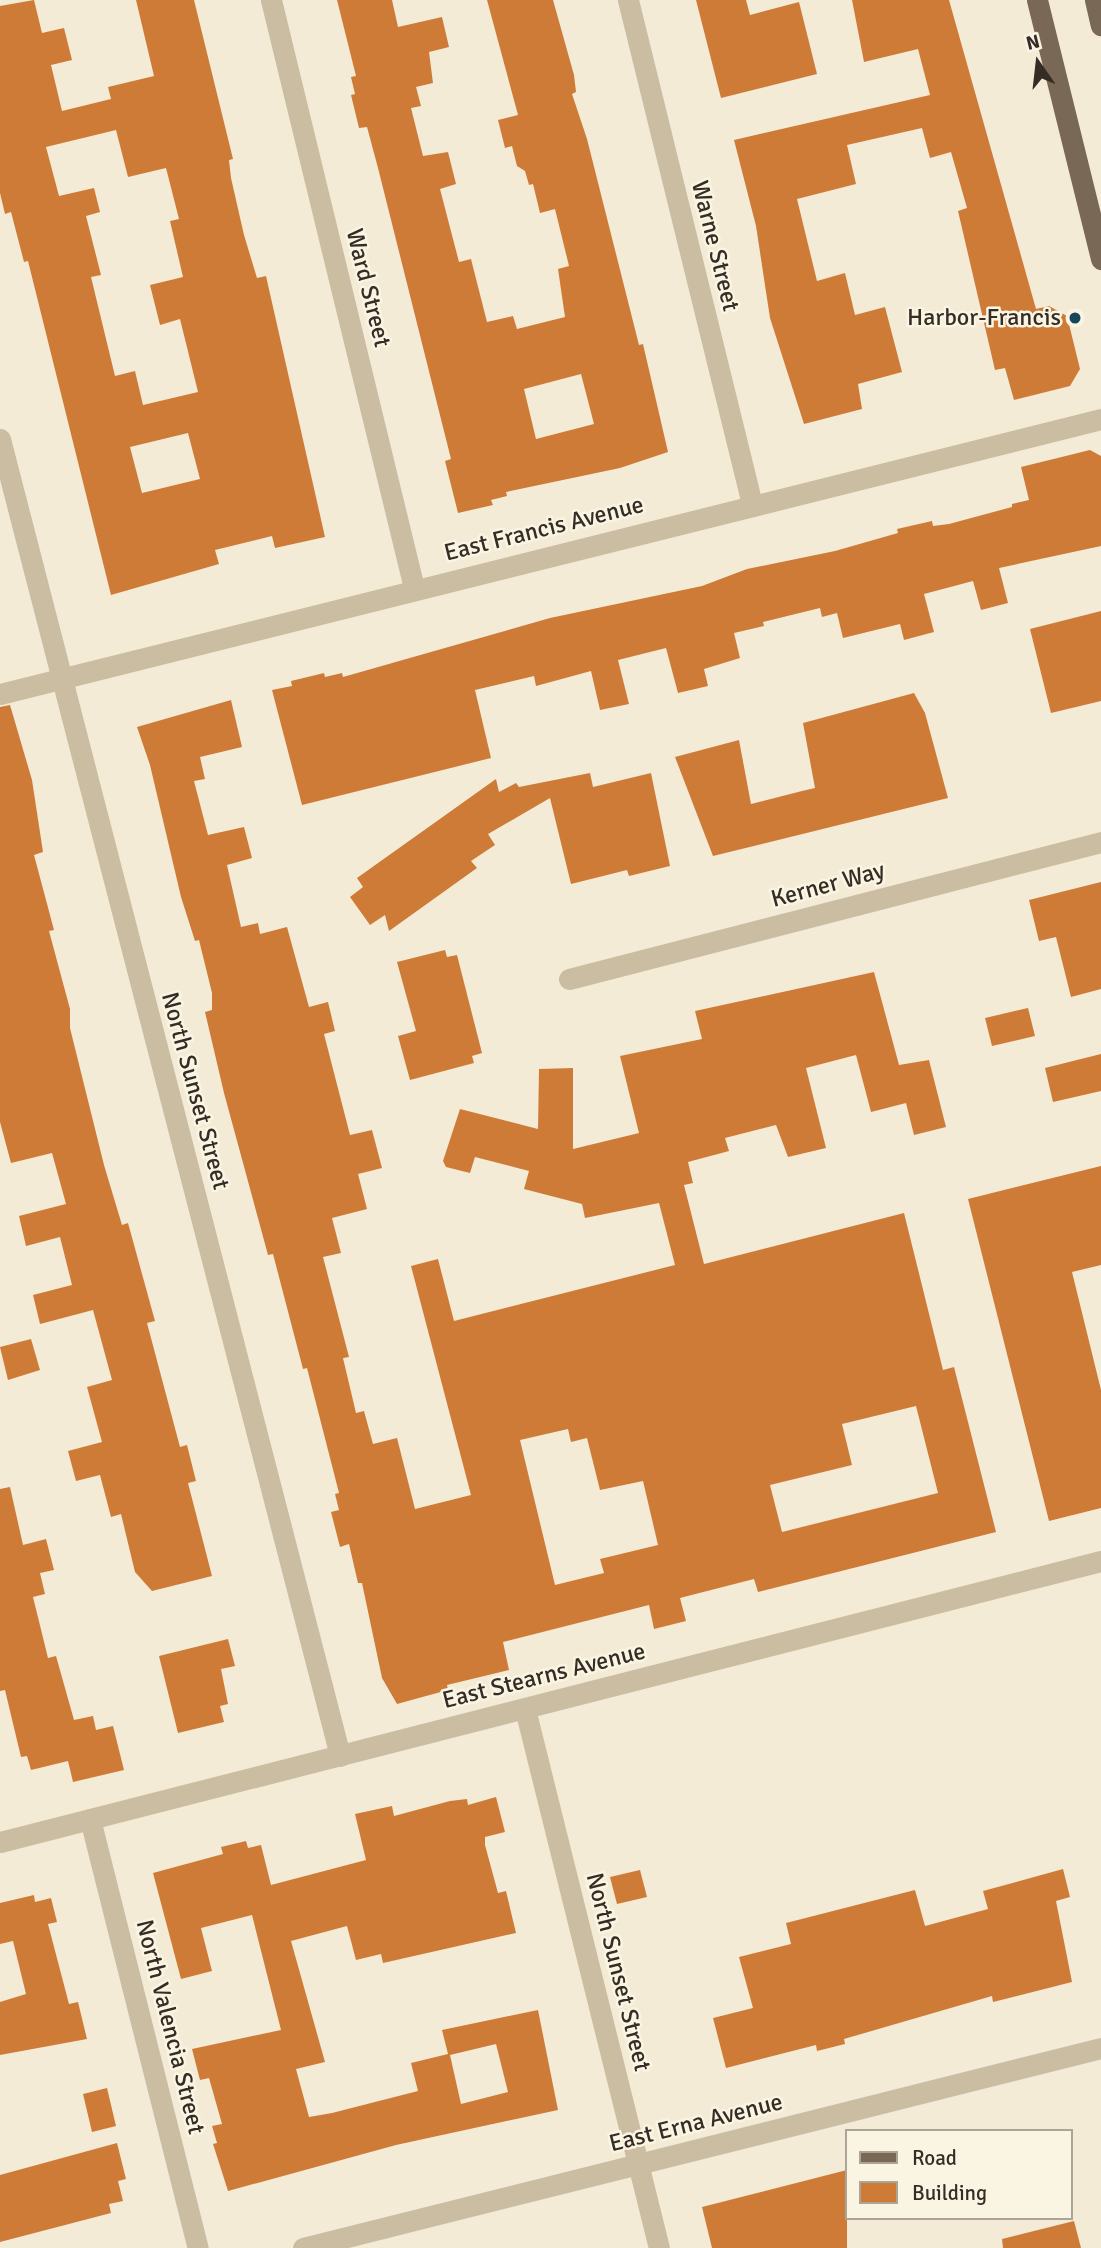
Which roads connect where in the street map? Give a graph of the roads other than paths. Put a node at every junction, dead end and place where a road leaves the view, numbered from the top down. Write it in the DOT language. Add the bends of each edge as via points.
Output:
graph roads {
  1 [pos="271,0"];
  2 [pos="628,0"];
  3 [pos="1037,0"];
  4 [pos="1095,0"];
  5 [pos="1101,25"];
  6 [pos="1101,259"];
  7 [pos="1101,419"];
  8 [pos="0,439"];
  9 [pos="752,504"];
  10 [pos="414,588"];
  11 [pos="61,679"];
  12 [pos="0,694"];
  13 [pos="1101,842"];
  14 [pos="569,979"];
  15 [pos="1101,1561"];
  16 [pos="525,1709"];
  17 [pos="340,1756"];
  18 [pos="90,1819"];
  19 [pos="0,1842"];
  20 [pos="1101,2048"];
  21 [pos="638,2164"];
  22 [pos="198,2248"];
  23 [pos="303,2248"];
  24 [pos="659,2248"];
  1 -- 10 [label="street, Ward Street"];
  2 -- 9 [label="street, Warne Street"];
  3 -- 6 [label="main road"];
  4 -- 5 [label="main road"];
  7 -- 9 [label="street, East Francis Avenue"];
  8 -- 11 [label="street, North Sunset Street"];
  9 -- 10 [label="street, East Francis Avenue"];
  10 -- 11 [label="street, East Francis Avenue"];
  11 -- 12 [label="street, East Francis Avenue"];
  11 -- 17 [label="street, North Sunset Street"];
  13 -- 14 [label="street, Kerner Way"];
  15 -- 16 [label="street, East Stearns Avenue"];
  16 -- 17 [label="street, East Stearns Avenue"];
  16 -- 21 [label="street, North Sunset Street"];
  17 -- 18 [label="street, East Stearns Avenue"];
  18 -- 19 [label="street, East Stearns Avenue"];
  18 -- 22 [label="street, North Valencia Street"];
  20 -- 21 [label="street, East Erna Avenue"];
  21 -- 23 [label="street, East Erna Avenue"];
  21 -- 24 [label="street, North Sunset Street"];
}
